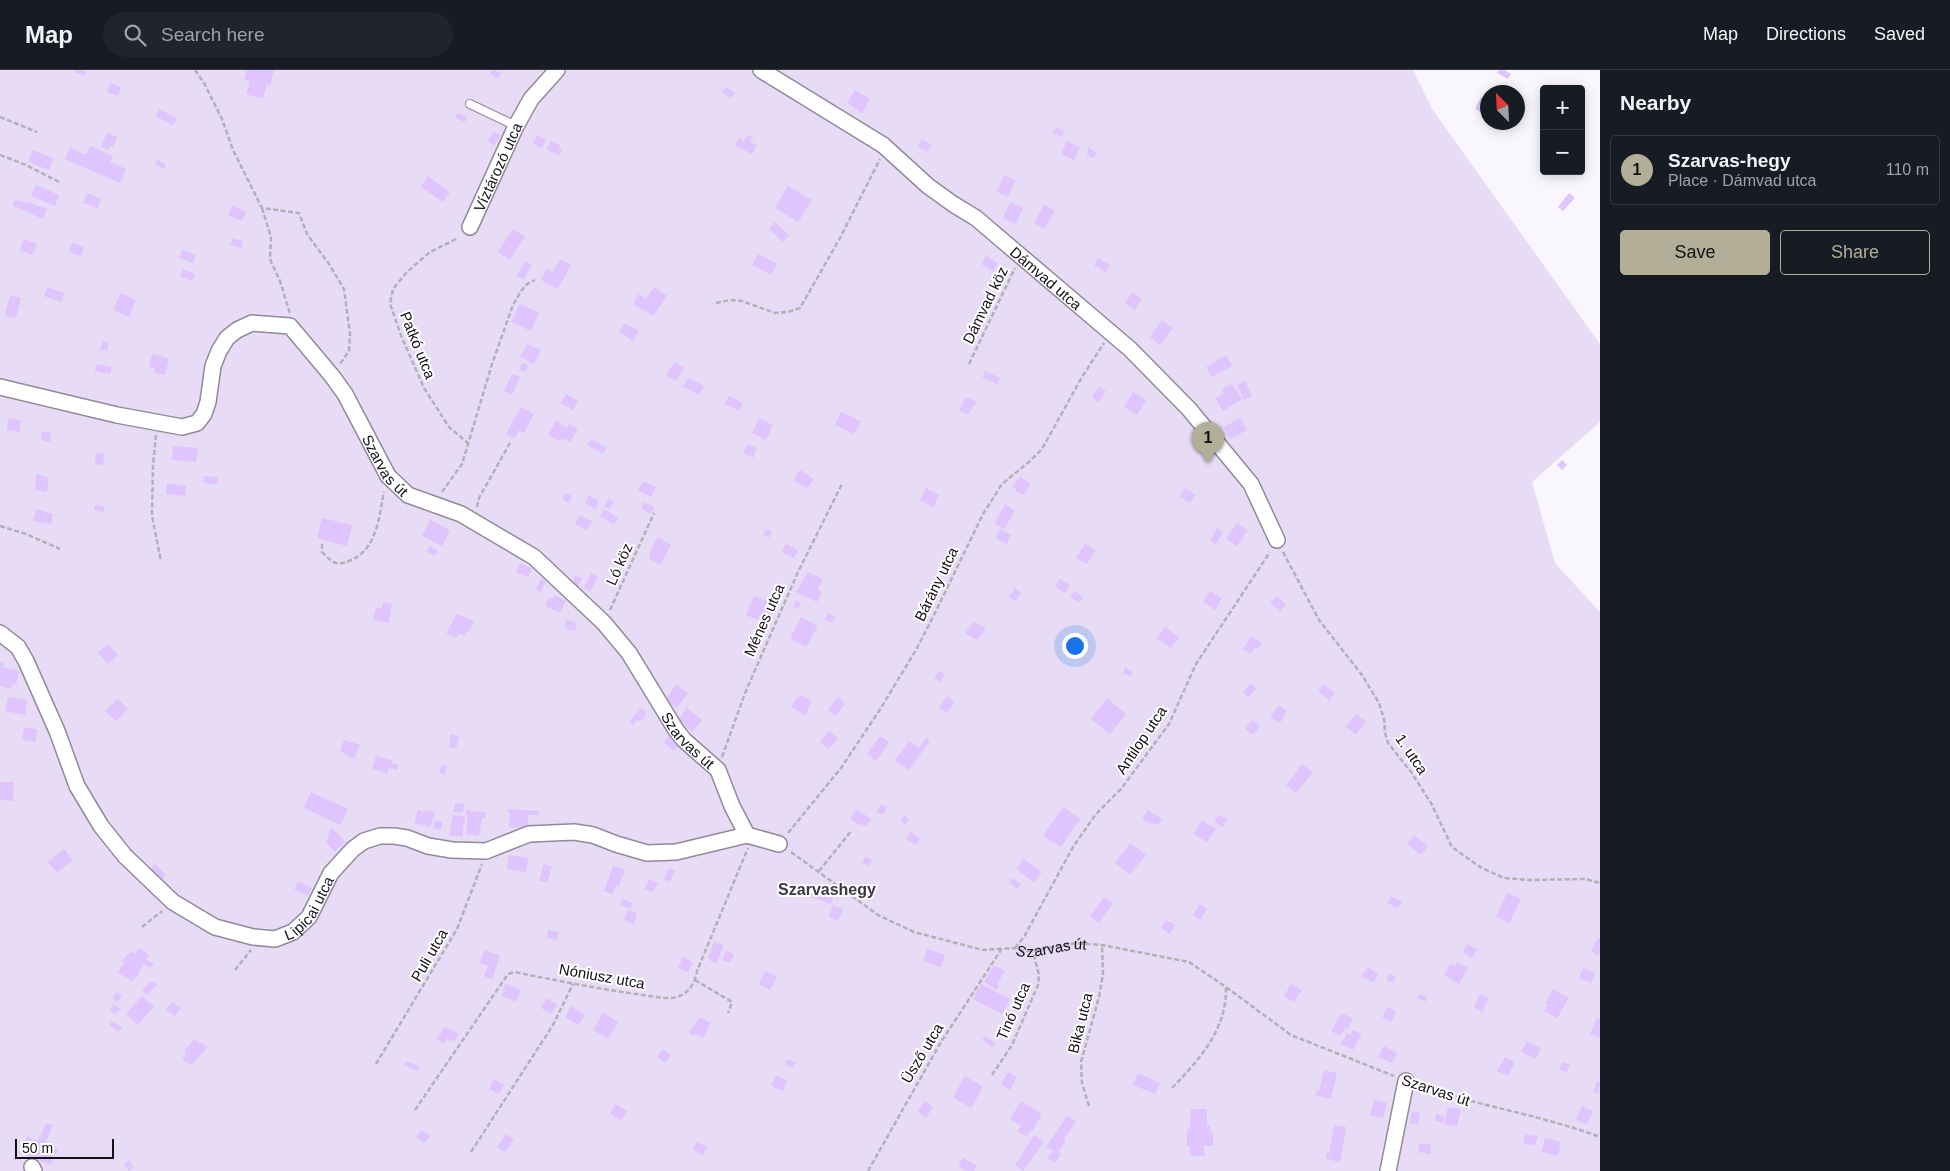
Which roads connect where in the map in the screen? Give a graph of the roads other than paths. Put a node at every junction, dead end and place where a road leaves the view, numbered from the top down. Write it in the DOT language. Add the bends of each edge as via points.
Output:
graph roads {
  1 [pos="557,70"];
  2 [pos="761,70"];
  3 [pos="470,104"];
  4 [pos="516,126"];
  5 [pos="470,227"];
  6 [pos="0,387"];
  7 [pos="1277,540"];
  8 [pos="0,633"];
  9 [pos="750,836"];
  10 [pos="779,844"];
  11 [pos="1406,1081"];
  12 [pos="1388,1171"];
  1 -- 4 [label="street" via="531,100"];
  2 -- 7 [label="street, Dámvad utca" via="882,145 928,186 976,218 1021,255 1130,349 1189,409 1251,484"];
  3 -- 4 [label="lane, Víztározó utca"];
  4 -- 5 [label="street, Víztározó utca"];
  6 -- 9 [label="street, Szarvas út" via="182,427 197,423 204,414 213,366 227,338 252,323 290,326 345,394 388,476 408,495 474,520 534,557 604,623 629,653 676,730 718,770 732,806"];
  8 -- 9 [label="street, Lipicai utca" via="18,648 26,661 77,786 101,826 125,856 173,902 215,927 275,939 293,932 309,917 331,873 352,849 380,836 394,836 452,850 486,851 529,834 574,832 646,853 676,852"];
  9 -- 10 [label="street"];
  11 -- 12 [label="street"];
}
